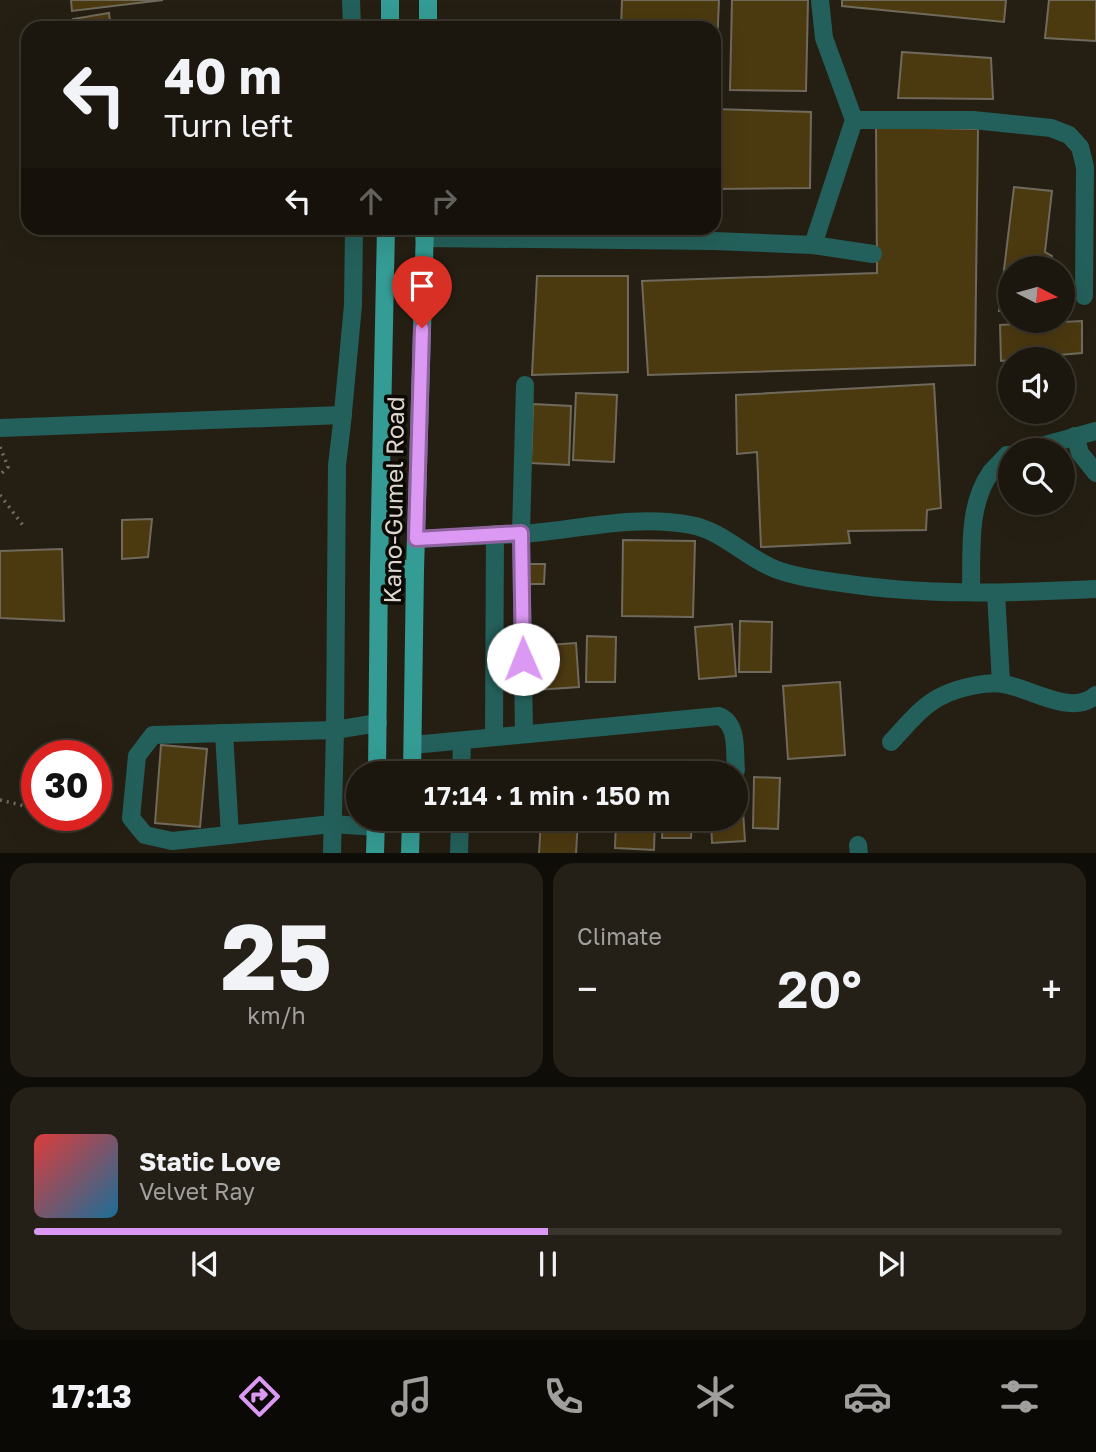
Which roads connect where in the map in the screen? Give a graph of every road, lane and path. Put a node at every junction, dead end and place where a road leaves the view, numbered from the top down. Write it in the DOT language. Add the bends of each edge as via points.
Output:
graph roads {
  1 [pos="351,0"];
  2 [pos="390,0"];
  3 [pos="428,0"];
  4 [pos="820,0"];
  5 [pos="352,21"];
  6 [pos="390,21"];
  7 [pos="428,21"];
  8 [pos="854,120"];
  9 [pos="355,235"];
  10 [pos="386,235"];
  11 [pos="424,235"];
  12 [pos="496,235"];
  13 [pos="813,245"];
  14 [pos="873,254"];
  15 [pos="1084,296"];
  16 [pos="525,385"];
  17 [pos="343,415"];
  18 [pos="0,428"];
  19 [pos="1096,431"];
  20 [pos="1074,436"];
  21 [pos="1067,438"];
  22 [pos="0,447"];
  23 [pos="998,465"];
  24 [pos="1096,473"];
  25 [pos="0,475"];
  26 [pos="0,495"];
  27 [pos="25,528"];
  28 [pos="521,533"];
  29 [pos="495,534"];
  30 [pos="416,539"];
  31 [pos="379,566"];
  32 [pos="415,570"];
  33 [pos="1096,589"];
  34 [pos="971,592"];
  35 [pos="996,593"];
  36 [pos="1001,683"];
  37 [pos="1096,695"];
  38 [pos="378,723"];
  39 [pos="335,730"];
  40 [pos="225,733"];
  41 [pos="524,734"];
  42 [pos="494,737"];
  43 [pos="462,741"];
  44 [pos="891,741"];
  45 [pos="413,745"];
  46 [pos="377,761"];
  47 [pos="412,761"];
  48 [pos="461,761"];
  49 [pos="735,761"];
  50 [pos="0,800"];
  51 [pos="21,805"];
  52 [pos="332,824"];
  53 [pos="346,824"];
  54 [pos="376,831"];
  55 [pos="411,831"];
  56 [pos="460,831"];
  57 [pos="230,835"];
  58 [pos="332,853"];
  59 [pos="375,853"];
  60 [pos="410,853"];
  61 [pos="459,853"];
  1 -- 5 [label="street"];
  2 -- 6 [label="main road"];
  3 -- 7 [label="main road"];
  4 -- 8 [label="street" via="824,38"];
  8 -- 13 [label="street"];
  8 -- 15 [label="street" via="974,120 1051,128 1069,135 1080,147 1085,167"];
  9 -- 17 [label="street"];
  10 -- 31 [label="main road, Kano-Gumel Road"];
  11 -- 30 [label="main road, Kano-Gumel Road"];
  12 -- 13 [label="street"];
  13 -- 14 [label="street"];
  16 -- 28 [label="street"];
  17 -- 18 [label="street"];
  17 -- 39 [label="street" via="337,465"];
  19 -- 20 [label="street"];
  20 -- 21 [label="street"];
  20 -- 24 [label="street" via="1080,453"];
  22 -- 25 [label="path" via="8,467"];
  23 -- 34 [label="street" via="981,490 974,522"];
  26 -- 27 [label="path"];
  28 -- 29 [label="street"];
  28 -- 34 [label="street" via="633,521 671,522 714,532 774,569 808,578 885,589"];
  28 -- 41 [label="street"];
  29 -- 30 [label="street"];
  29 -- 42 [label="street"];
  30 -- 32 [label="main road, Kano-Gumel Road"];
  31 -- 32 [label="main road"];
  31 -- 38 [label="main road, Kano-Gumel Road"];
  32 -- 45 [label="main road, Kano-Gumel Road"];
  33 -- 35 [label="street"];
  34 -- 35 [label="street"];
  35 -- 36 [label="street"];
  36 -- 37 [label="street" via="1069,704 1083,704"];
  36 -- 44 [label="street" via="944,695"];
  38 -- 39 [label="street"];
  38 -- 46 [label="main road, Kano-Gumel Road"];
  39 -- 40 [label="street"];
  39 -- 52 [label="street"];
  40 -- 57 [label="street"];
  40 -- 57 [label="street" via="153,735 137,757 131,818 145,835 172,841"];
  41 -- 42 [label="street"];
  41 -- 49 [label="street" via="719,716 733,729"];
  42 -- 43 [label="street"];
  43 -- 45 [label="street"];
  43 -- 48 [label="street"];
  45 -- 47 [label="main road, Kano-Gumel Road"];
  50 -- 51 [label="path"];
  52 -- 53 [label="street"];
  52 -- 57 [label="street"];
  52 -- 58 [label="street"];
  54 -- 59 [label="main road"];
  55 -- 60 [label="main road"];
  56 -- 61 [label="street"];
}
